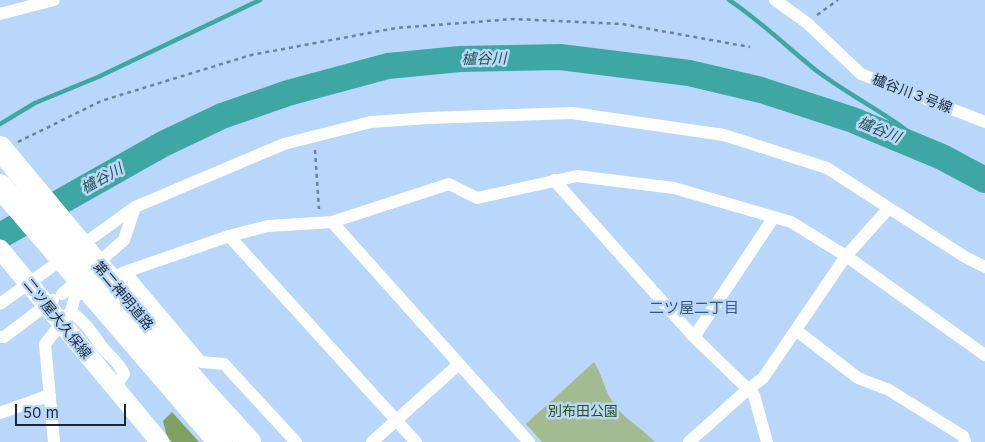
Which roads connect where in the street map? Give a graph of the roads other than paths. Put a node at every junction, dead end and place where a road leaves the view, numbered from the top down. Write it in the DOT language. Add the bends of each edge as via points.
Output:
graph roads {
  1 [pos="54,0"];
  2 [pos="775,0"];
  3 [pos="0,14"];
  4 [pos="985,122"];
  5 [pos="8,146"];
  6 [pos="554,180"];
  7 [pos="0,186"];
  8 [pos="135,207"];
  9 [pos="889,208"];
  10 [pos="774,217"];
  11 [pos="326,221"];
  12 [pos="229,236"];
  13 [pos="0,250"];
  14 [pos="846,256"];
  15 [pos="985,267"];
  16 [pos="125,272"];
  17 [pos="62,294"];
  18 [pos="75,296"];
  19 [pos="0,304"];
  20 [pos="71,311"];
  21 [pos="797,331"];
  22 [pos="0,337"];
  23 [pos="694,337"];
  24 [pos="985,355"];
  25 [pos="459,364"];
  26 [pos="114,389"];
  27 [pos="747,390"];
  28 [pos="191,394"];
  29 [pos="50,395"];
  30 [pos="0,414"];
  31 [pos="396,420"];
  32 [pos="54,442"];
  33 [pos="160,442"];
  34 [pos="220,442"];
  35 [pos="249,442"];
  36 [pos="296,442"];
  37 [pos="372,442"];
  38 [pos="416,442"];
  39 [pos="528,442"];
  40 [pos="689,442"];
  41 [pos="767,442"];
  42 [pos="965,442"];
  1 -- 3 [label="street"];
  2 -- 4 [label="street, 櫨谷川３号線" via="808,23 860,74"];
  5 -- 28 [label="highway, 第二神明道路"];
  6 -- 10 [label="street" via="577,176 674,188"];
  6 -- 11 [label="street" via="477,198 449,184"];
  6 -- 23 [label="street"];
  7 -- 28 [label="highway, 第二神明道路"];
  8 -- 9 [label="street" via="284,144 371,122 572,113 724,135 827,168"];
  8 -- 17 [label="street" via="124,240"];
  8 -- 19 [label="street"];
  9 -- 14 [label="street"];
  9 -- 15 [label="street"];
  10 -- 14 [label="street" via="791,222"];
  10 -- 23 [label="street"];
  11 -- 12 [label="street" via="268,226"];
  11 -- 25 [label="street"];
  12 -- 16 [label="street"];
  12 -- 31 [label="street"];
  13 -- 26 [label="street, 二ツ屋大久保線"];
  14 -- 21 [label="street"];
  14 -- 24 [label="street"];
  16 -- 18 [label="street"];
  16 -- 36 [label="street" via="201,362 224,364"];
  17 -- 18 [label="street"];
  17 -- 22 [label="street"];
  18 -- 20 [label="street"];
  20 -- 26 [label="street" via="88,325 103,348 120,364 124,374"];
  20 -- 29 [label="street" via="45,344"];
  21 -- 27 [label="street" via="764,378"];
  21 -- 42 [label="street" via="858,378 889,390 963,436"];
  23 -- 27 [label="street"];
  25 -- 31 [label="street"];
  25 -- 39 [label="street"];
  26 -- 33 [label="street, 二ツ屋大久保線"];
  27 -- 40 [label="street"];
  27 -- 41 [label="street" via="754,395"];
  28 -- 34 [label="highway, 第二神明道路"];
  28 -- 35 [label="highway, 第二神明道路"];
  29 -- 30 [label="street"];
  29 -- 32 [label="street"];
  31 -- 37 [label="street"];
  31 -- 38 [label="street"];
}
